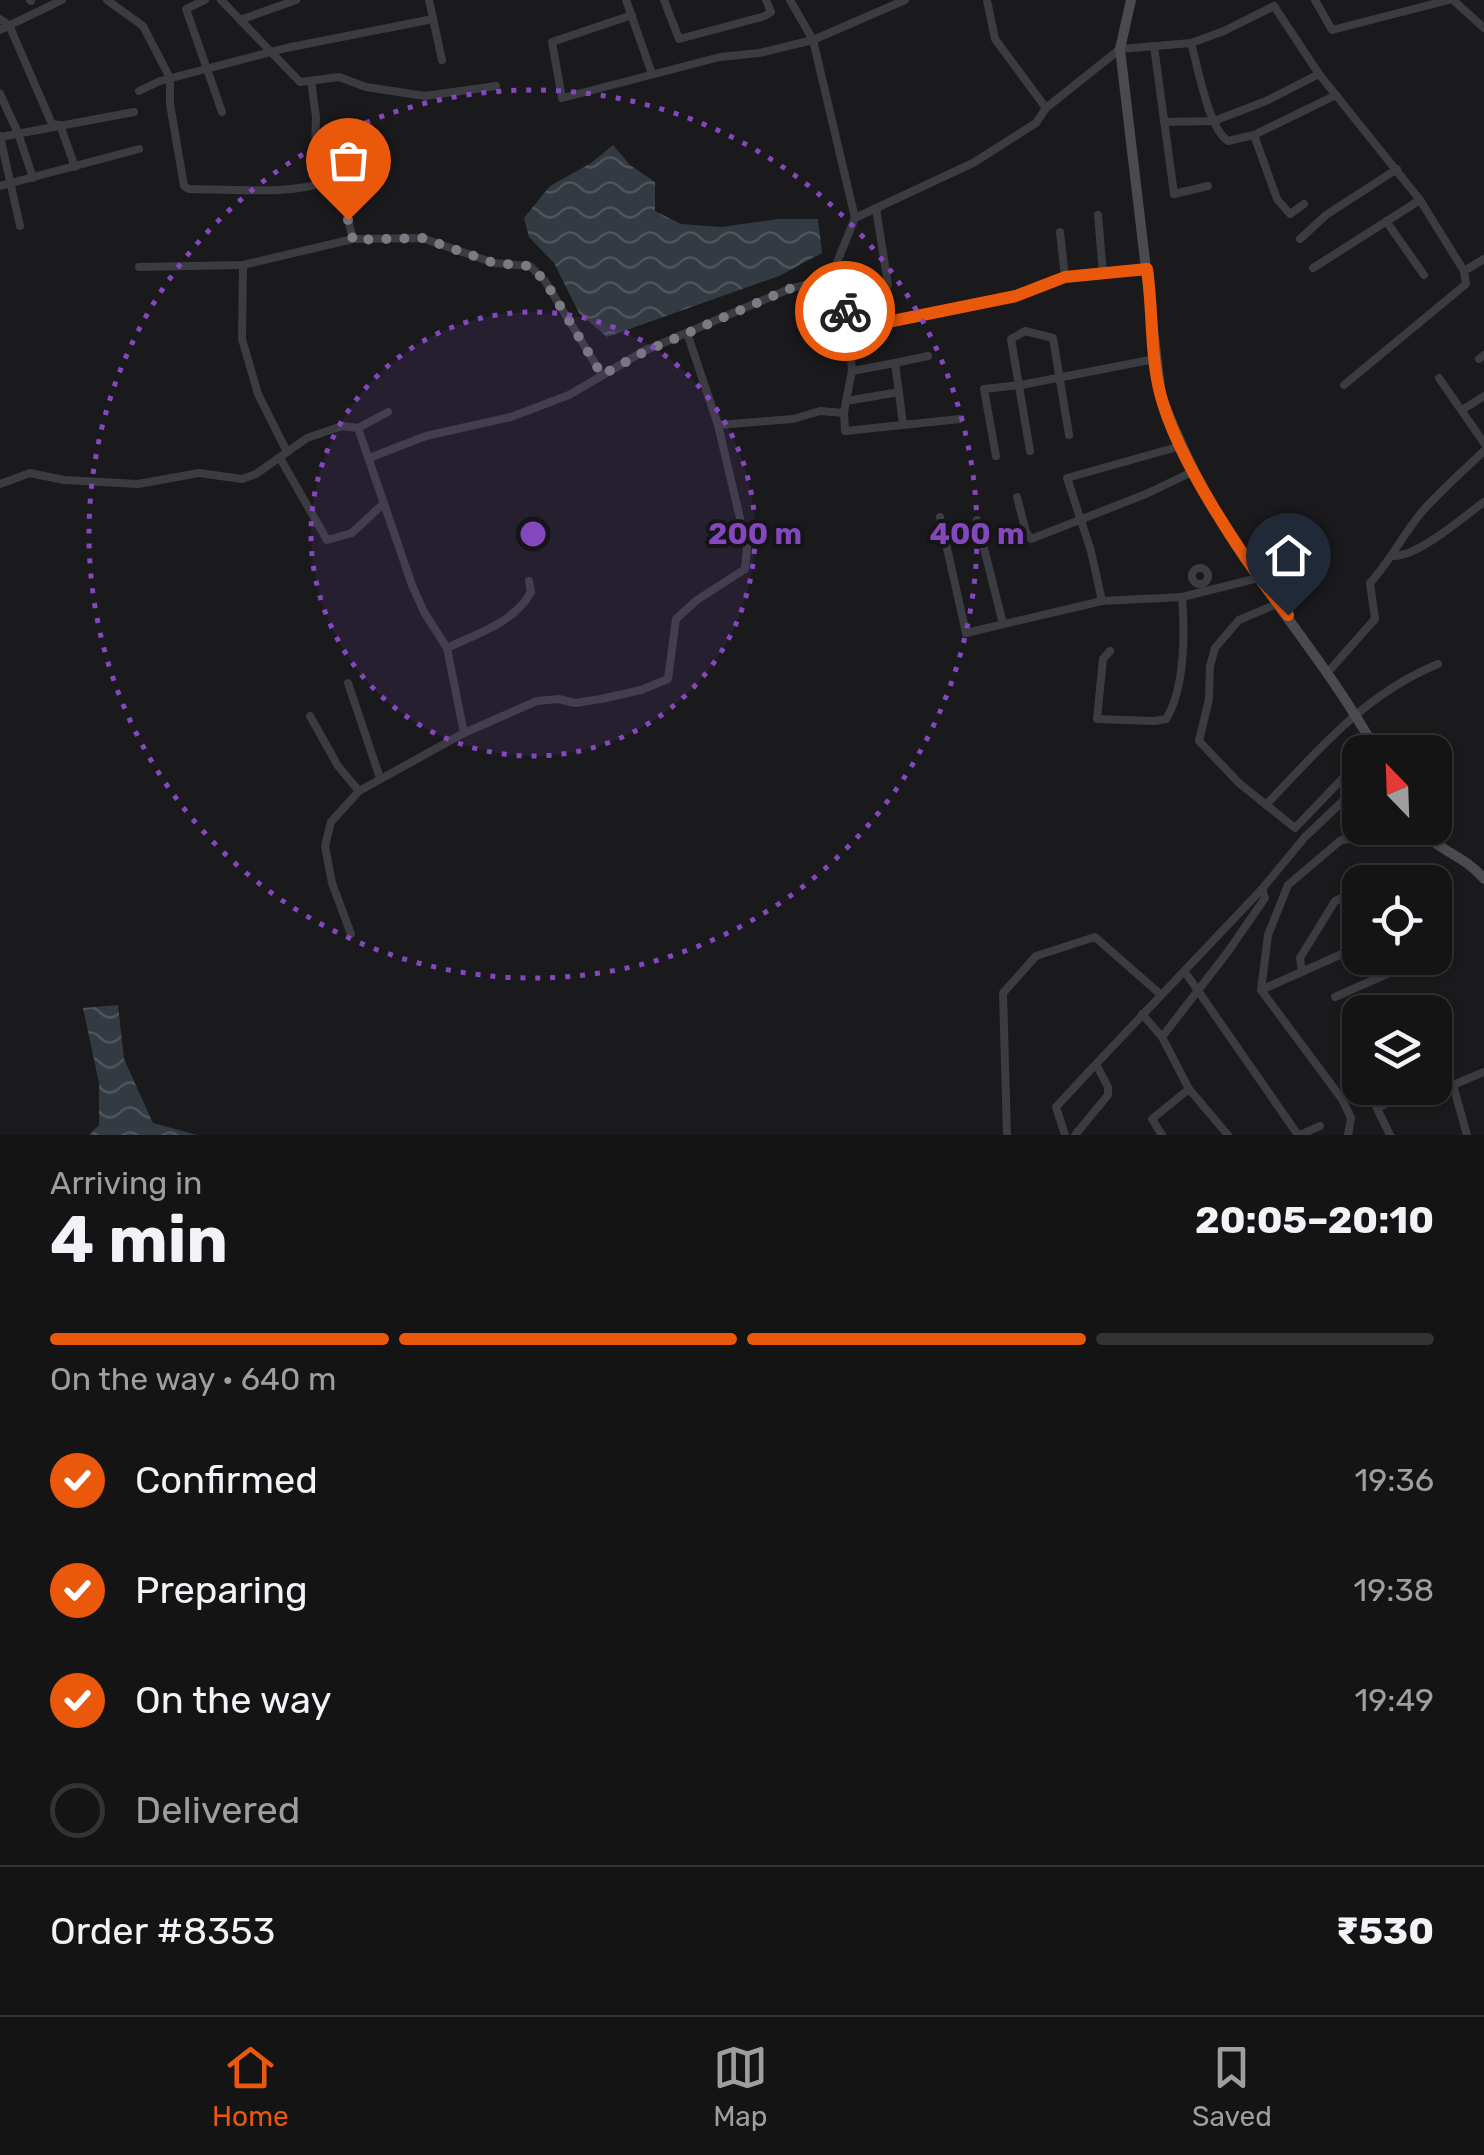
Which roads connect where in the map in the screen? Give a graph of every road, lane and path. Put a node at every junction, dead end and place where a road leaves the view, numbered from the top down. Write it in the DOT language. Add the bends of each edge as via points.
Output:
graph roads {
  1 [pos="62,0"];
  2 [pos="205,0"];
  3 [pos="221,0"];
  4 [pos="296,0"];
  5 [pos="430,0"];
  6 [pos="626,0"];
  7 [pos="664,0"];
  8 [pos="766,0"];
  9 [pos="790,0"];
  10 [pos="905,0"];
  11 [pos="987,0"];
  12 [pos="1131,0"];
  13 [pos="1315,0"];
  14 [pos="1451,0"];
  15 [pos="104,1"];
  16 [pos="632,15"];
  17 [pos="433,18"];
  18 [pos="0,19"];
  19 [pos="240,20"];
  20 [pos="4,27"];
  21 [pos="1484,28"];
  22 [pos="814,40"];
  23 [pos="1190,43"];
  24 [pos="1154,46"];
  25 [pos="1120,50"];
  26 [pos="272,53"];
  27 [pos="442,60"];
  28 [pos="205,69"];
  29 [pos="652,74"];
  30 [pos="1319,74"];
  31 [pos="170,78"];
  32 [pos="311,81"];
  33 [pos="496,86"];
  34 [pos="139,91"];
  35 [pos="0,94"];
  36 [pos="1336,96"];
  37 [pos="1046,108"];
  38 [pos="134,112"];
  39 [pos="222,112"];
  40 [pos="1214,121"];
  41 [pos="1164,122"];
  42 [pos="60,125"];
  43 [pos="18,133"];
  44 [pos="1254,136"];
  45 [pos="0,137"];
  46 [pos="140,149"];
  47 [pos="74,167"];
  48 [pos="1397,169"];
  49 [pos="33,178"];
  50 [pos="329,179"];
  51 [pos="10,183"];
  52 [pos="0,186"];
  53 [pos="1208,186"];
  54 [pos="1420,200"];
  55 [pos="1304,204"];
  56 [pos="876,208"];
  57 [pos="1098,215"];
  58 [pos="855,218"];
  59 [pos="1386,221"];
  60 [pos="20,226"];
  61 [pos="1060,232"];
  62 [pos="353,240"];
  63 [pos="1300,240"];
  64 [pos="1484,259"];
  65 [pos="244,265"];
  66 [pos="139,267"];
  67 [pos="1313,268"];
  68 [pos="1147,269"];
  69 [pos="1464,270"];
  70 [pos="833,272"];
  71 [pos="1103,273"];
  72 [pos="1424,274"];
  73 [pos="1065,277"];
  74 [pos="841,296"];
  75 [pos="848,330"];
  76 [pos="688,333"];
  77 [pos="928,356"];
  78 [pos="1155,359"];
  79 [pos="895,363"];
  80 [pos="852,372"];
  81 [pos="602,375"];
  82 [pos="1059,377"];
  83 [pos="1440,378"];
  84 [pos="1344,385"];
  85 [pos="1018,386"];
  86 [pos="899,392"];
  87 [pos="1484,396"];
  88 [pos="846,401"];
  89 [pos="1462,410"];
  90 [pos="388,412"];
  91 [pos="844,413"];
  92 [pos="960,419"];
  93 [pos="903,424"];
  94 [pos="718,425"];
  95 [pos="358,428"];
  96 [pos="1069,436"];
  97 [pos="1484,442"];
  98 [pos="1181,446"];
  99 [pos="1030,451"];
  100 [pos="1484,451"];
  101 [pos="283,455"];
  102 [pos="996,456"];
  103 [pos="370,458"];
  104 [pos="1194,471"];
  105 [pos="0,484"];
  106 [pos="1017,497"];
  107 [pos="1484,502"];
  108 [pos="384,503"];
  109 [pos="940,518"];
  110 [pos="977,520"];
  111 [pos="1081,521"];
  112 [pos="1394,556"];
  113 [pos="1258,578"];
  114 [pos="529,581"];
  115 [pos="1182,597"];
  116 [pos="1102,600"];
  117 [pos="1278,604"];
  118 [pos="1002,624"];
  119 [pos="447,648"];
  120 [pos="1110,650"];
  121 [pos="1438,664"];
  122 [pos="1328,672"];
  123 [pos="348,683"];
  124 [pos="1355,712"];
  125 [pos="310,716"];
  126 [pos="464,733"];
  127 [pos="1368,735"];
  128 [pos="380,778"];
  129 [pos="1342,779"];
  130 [pos="358,791"];
  131 [pos="1342,802"];
  132 [pos="1266,805"];
  133 [pos="1342,840"];
  134 [pos="1436,845"];
  135 [pos="1484,878"];
  136 [pos="1262,889"];
  137 [pos="1342,898"];
  138 [pos="350,934"];
  139 [pos="1342,954"];
  140 [pos="1186,972"];
  141 [pos="1302,972"];
  142 [pos="1385,975"];
  143 [pos="1199,990"];
  144 [pos="1261,990"];
  145 [pos="1160,994"];
  146 [pos="1335,997"];
  147 [pos="1142,1014"];
  148 [pos="1162,1037"];
  149 [pos="1096,1064"];
  150 [pos="1484,1072"];
  151 [pos="1453,1085"];
  152 [pos="1188,1089"];
  153 [pos="1376,1105"];
  154 [pos="1383,1105"];
  155 [pos="1377,1108"];
  156 [pos="1320,1126"];
  157 [pos="1007,1135"];
  158 [pos="1065,1135"];
  159 [pos="1075,1135"];
  160 [pos="1162,1135"];
  161 [pos="1228,1135"];
  162 [pos="1299,1135"];
  163 [pos="1348,1135"];
  164 [pos="1390,1135"];
  165 [pos="1467,1135"];
  1 -- 20 [label="street"];
  2 -- 28 [label="street" via="186,9"];
  3 -- 19 [label="street"];
  4 -- 19 [label="street"];
  5 -- 17 [label="street"];
  6 -- 16 [label="street"];
  7 -- 8 [label="street" via="679,39 765,16 771,12"];
  9 -- 22 [label="street"];
  10 -- 22 [label="street"];
  11 -- 37 [label="street" via="996,39"];
  12 -- 25 [label="street"];
  13 -- 14 [label="street" via="1332,30"];
  14 -- 21 [label="street"];
  15 -- 31 [label="street" via="143,26"];
  16 -- 29 [label="street"];
  16 -- 29 [label="street" via="552,42 562,98"];
  17 -- 26 [label="street"];
  17 -- 27 [label="street"];
  18 -- 20 [label="street"];
  19 -- 26 [label="street"];
  20 -- 42 [label="street" via="52,124"];
  22 -- 29 [label="street"];
  22 -- 58 [label="street"];
  23 -- 24 [label="street"];
  23 -- 30 [label="street" via="1274,6"];
  23 -- 40 [label="street"];
  24 -- 25 [label="street"];
  24 -- 41 [label="street"];
  25 -- 37 [label="street"];
  25 -- 68 [label="street"];
  26 -- 28 [label="street"];
  26 -- 32 [label="street" via="300,82"];
  28 -- 31 [label="street"];
  28 -- 39 [label="street"];
  30 -- 36 [label="street"];
  30 -- 40 [label="street"];
  31 -- 34 [label="street"];
  31 -- 50 [label="street" via="184,186 277,189"];
  32 -- 33 [label="street" via="340,77 366,88 425,96"];
  32 -- 50 [label="street" via="315,147"];
  35 -- 43 [label="street"];
  36 -- 44 [label="street"];
  36 -- 48 [label="street"];
  37 -- 56 [label="street" via="1036,123 973,163"];
  38 -- 42 [label="street"];
  40 -- 41 [label="street"];
  40 -- 44 [label="street" via="1228,141"];
  41 -- 53 [label="street" via="1174,194"];
  42 -- 43 [label="street"];
  42 -- 47 [label="street"];
  43 -- 45 [label="street"];
  43 -- 49 [label="street"];
  44 -- 55 [label="street" via="1278,199 1290,214"];
  45 -- 51 [label="street"];
  46 -- 47 [label="street"];
  47 -- 49 [label="street"];
  48 -- 54 [label="street"];
  48 -- 63 [label="street"];
  49 -- 51 [label="street"];
  50 -- 62 [label="street" via="343,200"];
  51 -- 52 [label="street"];
  51 -- 60 [label="street"];
  54 -- 59 [label="street"];
  54 -- 69 [label="street"];
  56 -- 58 [label="street"];
  56 -- 74 [label="street" via="888,285"];
  57 -- 71 [label="street"];
  58 -- 70 [label="street"];
  59 -- 67 [label="street"];
  59 -- 72 [label="street"];
  61 -- 73 [label="street"];
  62 -- 65 [label="street"];
  62 -- 81 [label="street" via="422,238 494,263 530,266"];
  64 -- 69 [label="street"];
  65 -- 66 [label="street"];
  65 -- 101 [label="street" via="242,339"];
  68 -- 71 [label="street"];
  68 -- 78 [label="street"];
  69 -- 84 [label="street" via="1466,284"];
  70 -- 74 [label="street"];
  70 -- 76 [label="street"];
  71 -- 73 [label="street"];
  73 -- 75 [label="street" via="1016,296"];
  74 -- 75 [label="street"];
  75 -- 80 [label="street"];
  76 -- 81 [label="street"];
  76 -- 94 [label="street"];
  77 -- 79 [label="street"];
  78 -- 82 [label="street"];
  78 -- 98 [label="street"];
  79 -- 80 [label="street"];
  79 -- 86 [label="street"];
  80 -- 88 [label="street"];
  81 -- 103 [label="street" via="511,417 426,436"];
  82 -- 85 [label="street"];
  82 -- 85 [label="street" via="1053,338 1024,331 1011,339"];
  82 -- 96 [label="street"];
  83 -- 89 [label="street"];
  85 -- 99 [label="street"];
  85 -- 102 [label="street" via="984,389"];
  86 -- 88 [label="street"];
  86 -- 93 [label="street"];
  87 -- 89 [label="street"];
  88 -- 91 [label="street"];
  89 -- 97 [label="street"];
  90 -- 95 [label="street"];
  91 -- 93 [label="street" via="845,431"];
  91 -- 94 [label="street"];
  92 -- 93 [label="street"];
  94 -- 126 [label="street" via="748,548 745,569 676,618 668,679 600,700 537,702"];
  95 -- 101 [label="street" via="332,428"];
  95 -- 103 [label="street"];
  98 -- 104 [label="street"];
  98 -- 111 [label="street" via="1068,478"];
  100 -- 112 [label="street" via="1424,508"];
  101 -- 105 [label="street" via="236,480 198,473 138,484 30,473"];
  101 -- 108 [label="street" via="327,540 352,533"];
  103 -- 108 [label="street"];
  104 -- 111 [label="street"];
  104 -- 113 [label="street"];
  106 -- 111 [label="street" via="1031,540"];
  107 -- 112 [label="street" via="1431,540"];
  108 -- 119 [label="street" via="412,585"];
  109 -- 118 [label="street" via="966,633"];
  110 -- 118 [label="street"];
  111 -- 116 [label="street"];
  112 -- 122 [label="street" via="1370,583 1375,620"];
  113 -- 115 [label="street"];
  113 -- 117 [label="street"];
  114 -- 119 [label="street" via="531,592 506,620"];
  115 -- 116 [label="street"];
  115 -- 120 [label="street" via="1185,633 1174,706 1166,718 1097,719 1103,659"];
  116 -- 118 [label="street"];
  117 -- 122 [label="street"];
  117 -- 132 [label="street" via="1239,620 1216,648 1199,741"];
  119 -- 126 [label="street"];
  121 -- 124 [label="street"];
  122 -- 124 [label="street"];
  123 -- 128 [label="street"];
  124 -- 127 [label="street"];
  124 -- 132 [label="street"];
  125 -- 130 [label="street"];
  126 -- 128 [label="street"];
  128 -- 130 [label="street"];
  129 -- 132 [label="street" via="1295,828"];
  130 -- 138 [label="street" via="331,822 325,846"];
  131 -- 136 [label="street"];
  133 -- 144 [label="street" via="1288,886 1268,935"];
  134 -- 135 [label="street" via="1469,861"];
  136 -- 140 [label="street"];
  136 -- 143 [label="street" via="1264,898"];
  137 -- 141 [label="street" via="1300,958"];
  139 -- 141 [label="street"];
  140 -- 143 [label="street"];
  140 -- 145 [label="street"];
  141 -- 144 [label="street"];
  142 -- 146 [label="street"];
  143 -- 148 [label="street"];
  143 -- 162 [label="street"];
  144 -- 163 [label="street" via="1342,1099 1351,1118"];
  145 -- 147 [label="street"];
  145 -- 157 [label="street" via="1095,937 1036,956 1002,993"];
  147 -- 148 [label="street"];
  147 -- 149 [label="street"];
  148 -- 152 [label="street"];
  149 -- 158 [label="street" via="1056,1108"];
  149 -- 159 [label="street" via="1108,1095"];
  150 -- 151 [label="street"];
  151 -- 165 [label="street"];
  152 -- 160 [label="street" via="1152,1118"];
  152 -- 161 [label="street"];
  153 -- 155 [label="street"];
  154 -- 155 [label="street"];
  155 -- 164 [label="street"];
  156 -- 162 [label="street"];
}
